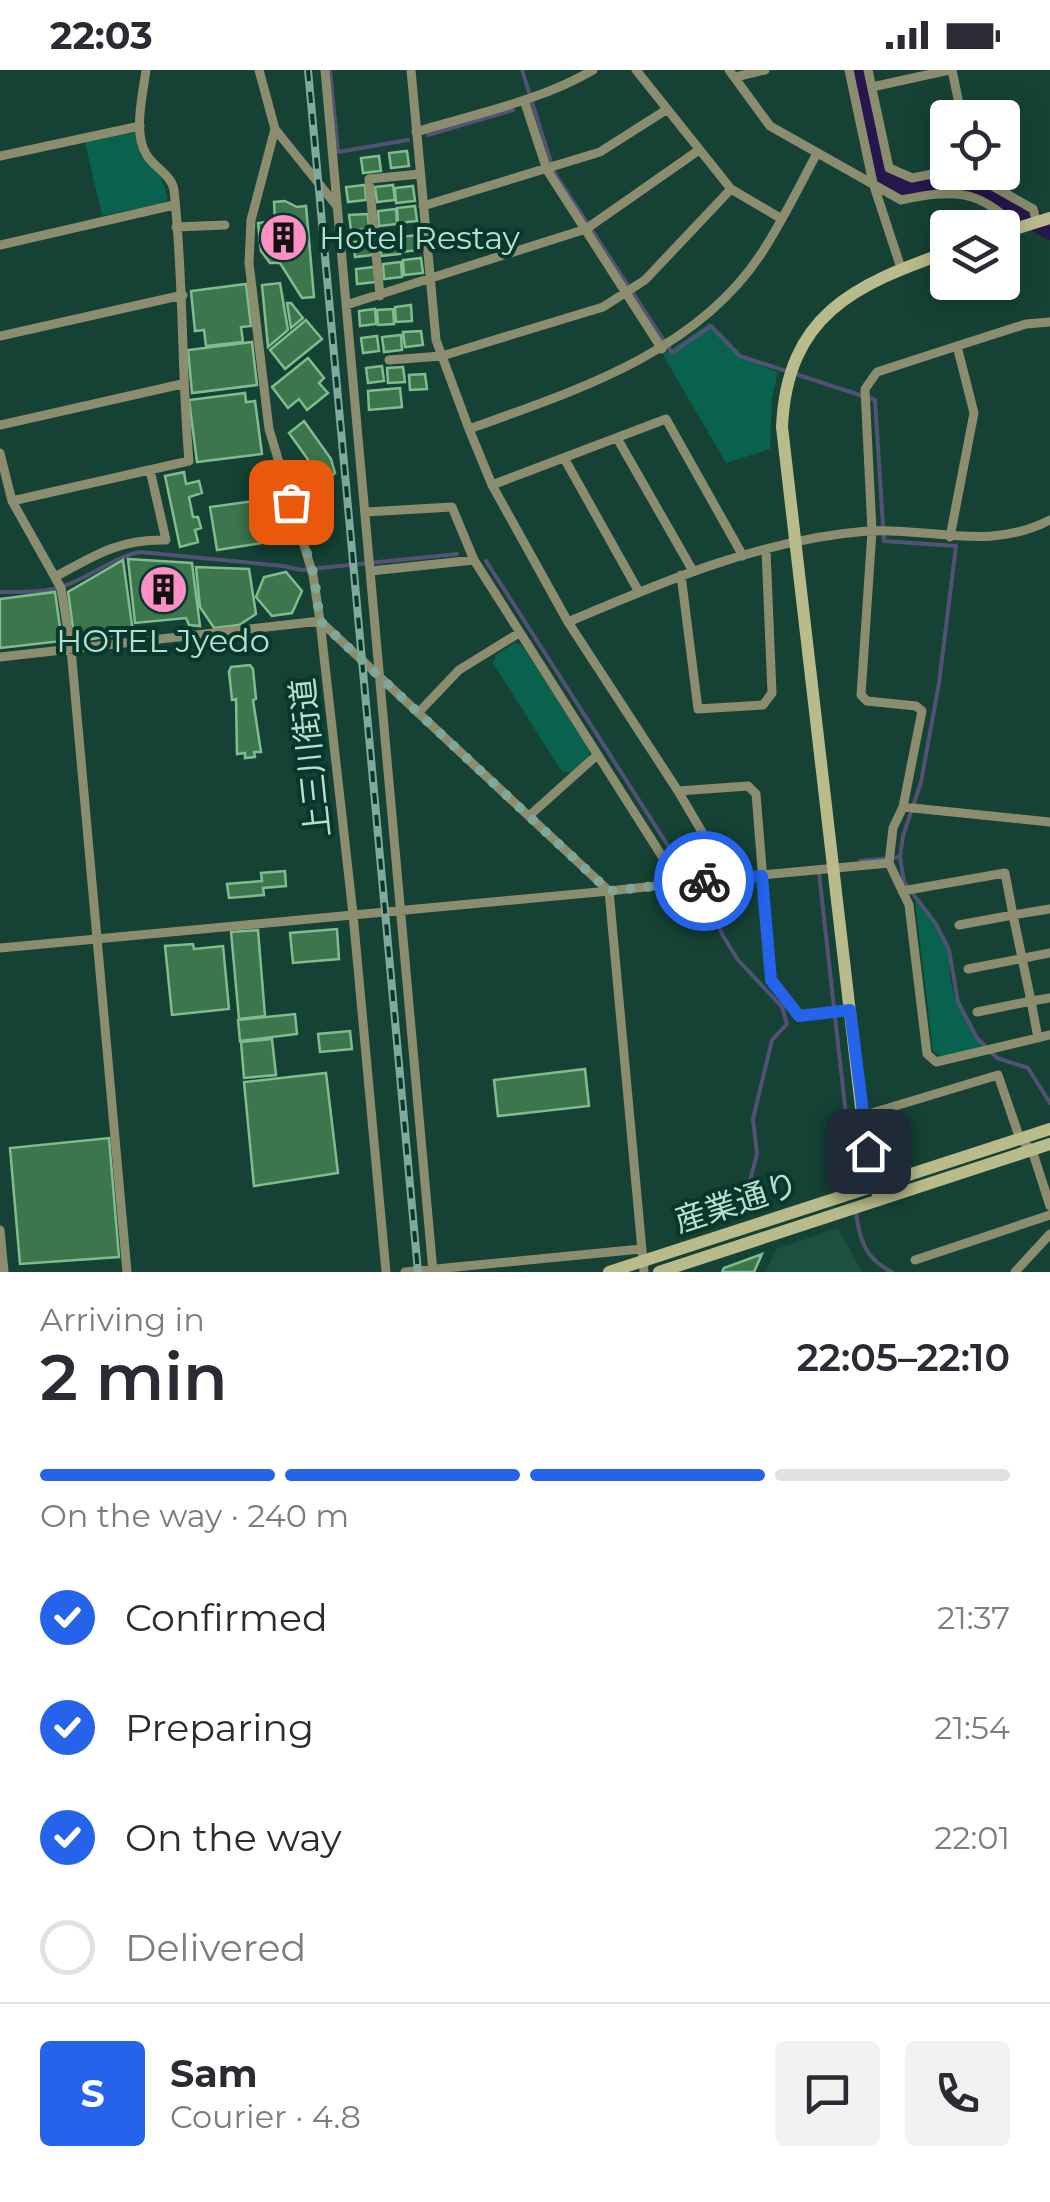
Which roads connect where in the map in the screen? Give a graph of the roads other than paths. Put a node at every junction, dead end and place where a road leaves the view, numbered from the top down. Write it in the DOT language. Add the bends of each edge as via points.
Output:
graph roads {
  1 [pos="146,70"];
  2 [pos="259,70"];
  3 [pos="325,70"];
  4 [pos="411,70"];
  5 [pos="593,70"];
  6 [pos="636,70"];
  7 [pos="766,70"];
  8 [pos="849,70"];
  9 [pos="868,70"];
  10 [pos="950,70"];
  11 [pos="732,74"];
  12 [pos="872,87"];
  13 [pos="524,100"];
  14 [pos="958,100"];
  15 [pos="666,110"];
  16 [pos="140,126"];
  17 [pos="275,129"];
  18 [pos="416,132"];
  19 [pos="699,150"];
  20 [pos="816,153"];
  21 [pos="0,156"];
  22 [pos="547,170"];
  23 [pos="420,174"];
  24 [pos="930,174"];
  25 [pos="873,183"];
  26 [pos="731,189"];
  27 [pos="1001,190"];
  28 [pos="174,206"];
  29 [pos="337,206"];
  30 [pos="423,206"];
  31 [pos="995,210"];
  32 [pos="782,219"];
  33 [pos="1044,220"];
  34 [pos="226,226"];
  35 [pos="176,227"];
  36 [pos="586,229"];
  37 [pos="0,245"];
  38 [pos="930,258"];
  39 [pos="901,268"];
  40 [pos="429,282"];
  41 [pos="626,292"];
  42 [pos="183,295"];
  43 [pos="380,296"];
  44 [pos="346,306"];
  45 [pos="1050,322"];
  46 [pos="0,336"];
  47 [pos="957,346"];
  48 [pos="662,350"];
  49 [pos="442,356"];
  50 [pos="389,360"];
  51 [pos="182,384"];
  52 [pos="0,425"];
  53 [pos="469,428"];
  54 [pos="617,438"];
  55 [pos="0,453"];
  56 [pos="564,458"];
  57 [pos="150,470"];
  58 [pos="492,485"];
  59 [pos="12,500"];
  60 [pos="366,512"];
  61 [pos="1050,520"];
  62 [pos="872,531"];
  63 [pos="950,538"];
  64 [pos="794,542"];
  65 [pos="766,550"];
  66 [pos="743,556"];
  67 [pos="474,560"];
  68 [pos="371,571"];
  69 [pos="693,571"];
  70 [pos="681,574"];
  71 [pos="55,577"];
  72 [pos="640,592"];
  73 [pos="320,621"];
  74 [pos="568,622"];
  75 [pos="519,633"];
  76 [pos="70,649"];
  77 [pos="0,656"];
  78 [pos="380,679"];
  79 [pos="418,713"];
  80 [pos="597,755"];
  81 [pos="678,791"];
  82 [pos="903,808"];
  83 [pos="528,816"];
  84 [pos="1050,822"];
  85 [pos="889,863"];
  86 [pos="832,870"];
  87 [pos="762,876"];
  88 [pos="729,878"];
  89 [pos="679,883"];
  90 [pos="609,891"];
  91 [pos="902,891"];
  92 [pos="1050,908"];
  93 [pos="401,909"];
  94 [pos="353,914"];
  95 [pos="1014,915"];
  96 [pos="959,925"];
  97 [pos="97,938"];
  98 [pos="0,948"];
  99 [pos="1050,953"];
  100 [pos="1022,958"];
  101 [pos="968,969"];
  102 [pos="1050,998"];
  103 [pos="1031,1002"];
  104 [pos="850,1010"];
  105 [pos="977,1012"];
  106 [pos="1050,1035"];
  107 [pos="1038,1038"];
  108 [pos="862,1116"];
  109 [pos="1050,1129"];
  110 [pos="1020,1139"];
  111 [pos="1050,1144"];
  112 [pos="1032,1150"];
  113 [pos="877,1193"];
  114 [pos="1050,1206"];
  115 [pos="1050,1215"];
  116 [pos="0,1230"];
  117 [pos="1050,1234"];
  118 [pos="914,1260"];
  119 [pos="643,1261"];
  120 [pos="433,1271"];
  121 [pos="4,1272"];
  122 [pos="127,1272"];
  123 [pos="386,1272"];
  124 [pos="404,1272"];
  125 [pos="610,1272"];
  126 [pos="660,1272"];
  127 [pos="1016,1272"];
  1 -- 16 [label="street"];
  2 -- 17 [label="street, 上三川街道"];
  3 -- 29 [label="street"];
  4 -- 18 [label="street"];
  5 -- 13 [label="street"];
  6 -- 15 [label="street"];
  7 -- 11 [label="street"];
  8 -- 25 [label="street"];
  9 -- 12 [label="street"];
  10 -- 12 [label="street"];
  10 -- 14 [label="street"];
  11 -- 20 [label="street" via="770,126"];
  12 -- 24 [label="street" via="889,168 912,178"];
  13 -- 18 [label="street"];
  13 -- 22 [label="street"];
  15 -- 19 [label="street"];
  15 -- 22 [label="street" via="600,152"];
  16 -- 21 [label="street"];
  16 -- 28 [label="street" via="145,153 174,185"];
  17 -- 29 [label="street"];
  17 -- 73 [label="street, 上三川街道" via="251,220 249,263 269,429 314,575"];
  18 -- 23 [label="street"];
  19 -- 26 [label="street"];
  19 -- 36 [label="street"];
  20 -- 25 [label="street"];
  20 -- 32 [label="street"];
  22 -- 30 [label="street"];
  22 -- 36 [label="street"];
  23 -- 30 [label="street"];
  23 -- 43 [label="street" via="370,179"];
  25 -- 31 [label="street" via="901,200 944,191 970,195"];
  25 -- 39 [label="street"];
  26 -- 32 [label="street"];
  26 -- 41 [label="street" via="646,280"];
  27 -- 33 [label="street"];
  28 -- 35 [label="street"];
  28 -- 37 [label="street"];
  29 -- 44 [label="street"];
  30 -- 40 [label="street"];
  32 -- 48 [label="street" via="721,302"];
  34 -- 35 [label="street"];
  35 -- 42 [label="street"];
  36 -- 40 [label="street"];
  36 -- 41 [label="street"];
  38 -- 39 [label="street"];
  39 -- 64 [label="street" via="816,322 791,367 782,427"];
  40 -- 43 [label="street"];
  40 -- 49 [label="street"];
  41 -- 48 [label="street"];
  41 -- 49 [label="street" via="603,307"];
  42 -- 46 [label="street"];
  42 -- 51 [label="street"];
  43 -- 44 [label="street"];
  44 -- 60 [label="street"];
  45 -- 47 [label="street"];
  47 -- 62 [label="street" via="877,372 865,389"];
  47 -- 63 [label="street" via="974,413"];
  48 -- 53 [label="street"];
  49 -- 50 [label="street"];
  49 -- 53 [label="street"];
  51 -- 52 [label="street"];
  51 -- 57 [label="street" via="189,461"];
  53 -- 58 [label="street"];
  54 -- 56 [label="street"];
  54 -- 66 [label="street" via="666,419"];
  54 -- 69 [label="street"];
  55 -- 59 [label="street"];
  56 -- 58 [label="street"];
  56 -- 72 [label="street"];
  57 -- 59 [label="street"];
  57 -- 71 [label="street" via="166,540 112,546"];
  58 -- 74 [label="street"];
  59 -- 71 [label="street"];
  60 -- 67 [label="street" via="452,506"];
  60 -- 68 [label="street"];
  61 -- 63 [label="street" via="988,538"];
  62 -- 63 [label="street"];
  62 -- 64 [label="street"];
  62 -- 82 [label="street" via="861,695 922,710"];
  64 -- 65 [label="street"];
  64 -- 86 [label="street"];
  65 -- 66 [label="street"];
  65 -- 70 [label="street" via="772,693 763,705 698,708"];
  66 -- 69 [label="street"];
  67 -- 68 [label="street"];
  67 -- 75 [label="street"];
  68 -- 78 [label="street"];
  69 -- 70 [label="street"];
  70 -- 72 [label="street"];
  71 -- 76 [label="street"];
  72 -- 74 [label="street"];
  73 -- 76 [label="street"];
  73 -- 78 [label="street"];
  73 -- 94 [label="street, 上三川街道"];
  74 -- 81 [label="street"];
  75 -- 79 [label="street" via="459,670"];
  75 -- 80 [label="street"];
  76 -- 77 [label="street"];
  76 -- 97 [label="street"];
  78 -- 79 [label="street"];
  78 -- 93 [label="street"];
  79 -- 83 [label="street"];
  80 -- 83 [label="street"];
  80 -- 89 [label="street"];
  81 -- 87 [label="street" via="748,786 756,794"];
  81 -- 88 [label="street"];
  82 -- 84 [label="street"];
  82 -- 85 [label="street"];
  83 -- 90 [label="street"];
  85 -- 86 [label="street"];
  85 -- 91 [label="street"];
  86 -- 87 [label="street"];
  86 -- 104 [label="street"];
  87 -- 88 [label="street"];
  87 -- 104 [label="street" via="771,980 799,1016"];
  88 -- 89 [label="street"];
  89 -- 90 [label="street"];
  90 -- 93 [label="street"];
  90 -- 119 [label="street"];
  91 -- 95 [label="street" via="1005,873"];
  91 -- 107 [label="street" via="927,1054 936,1062"];
  92 -- 95 [label="street"];
  93 -- 94 [label="street"];
  93 -- 120 [label="street"];
  94 -- 97 [label="street"];
  94 -- 123 [label="street, 上三川街道"];
  95 -- 96 [label="street"];
  95 -- 100 [label="street"];
  97 -- 98 [label="street"];
  97 -- 122 [label="street"];
  99 -- 100 [label="street"];
  100 -- 101 [label="street"];
  100 -- 103 [label="street"];
  102 -- 103 [label="street"];
  103 -- 105 [label="street"];
  103 -- 107 [label="street"];
  104 -- 108 [label="street"];
  106 -- 107 [label="street"];
  108 -- 110 [label="street" via="998,1075"];
  108 -- 113 [label="street"];
  109 -- 110 [label="street, 産業通り"];
  110 -- 112 [label="street"];
  110 -- 113 [label="street, 産業通り"];
  111 -- 112 [label="street, 産業通り"];
  112 -- 113 [label="street, 産業通り"];
  112 -- 114 [label="street"];
  113 -- 119 [label="street, 産業通り"];
  113 -- 126 [label="street, 産業通り"];
  115 -- 118 [label="street"];
  116 -- 121 [label="street"];
  117 -- 127 [label="street"];
  119 -- 120 [label="street"];
  119 -- 125 [label="street, 産業通り"];
  120 -- 124 [label="street"];
}
